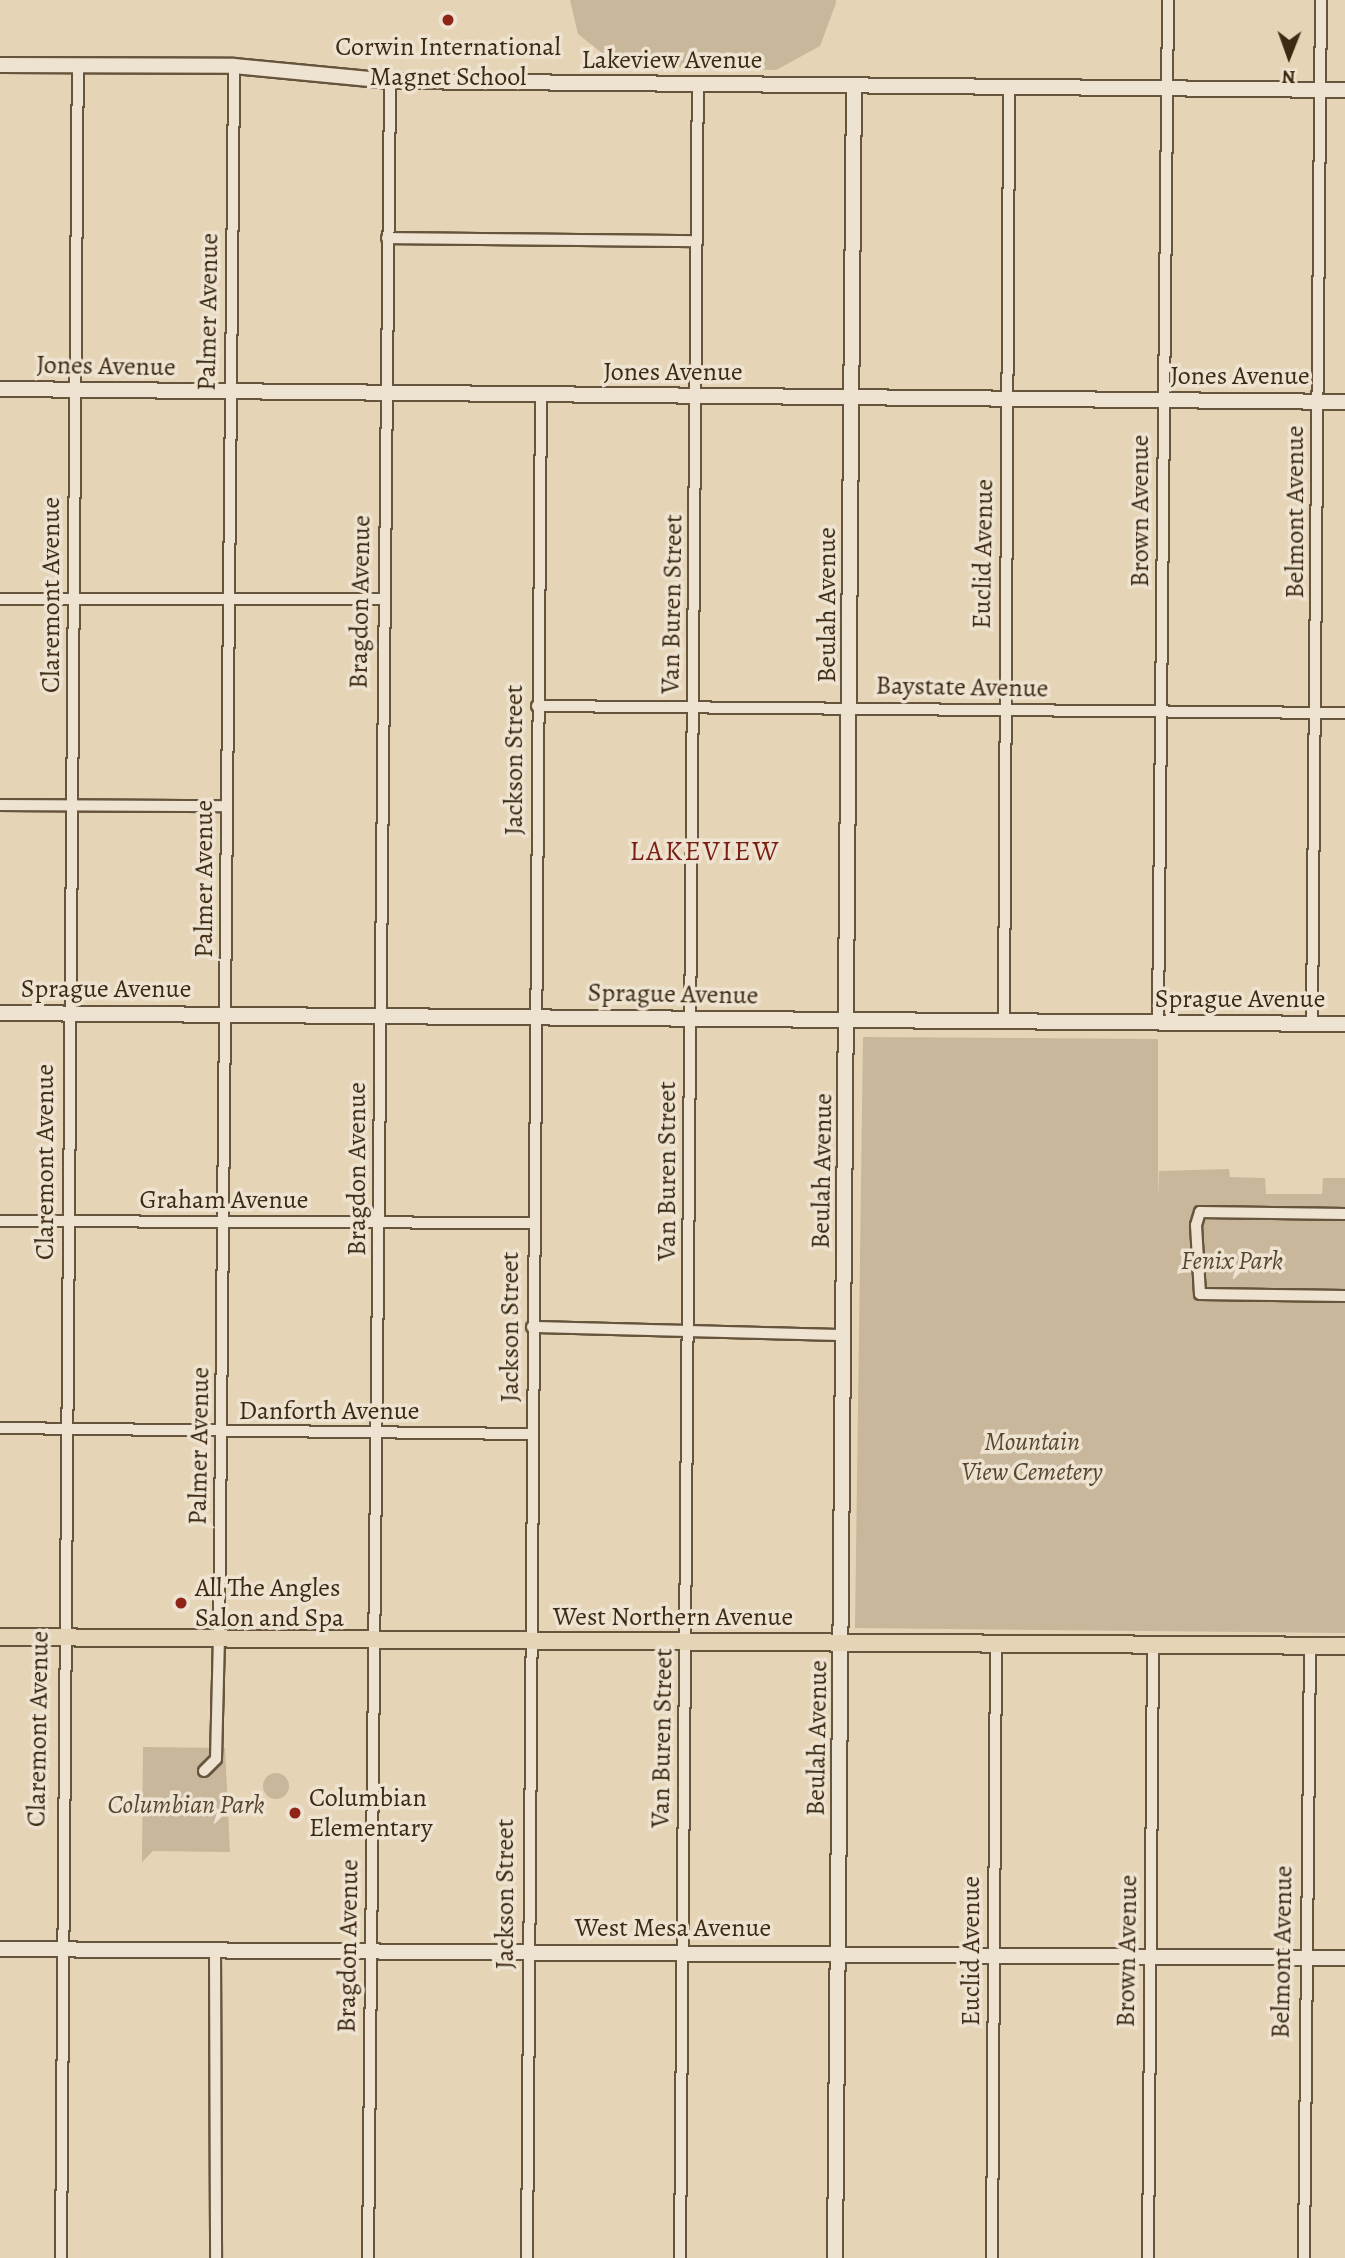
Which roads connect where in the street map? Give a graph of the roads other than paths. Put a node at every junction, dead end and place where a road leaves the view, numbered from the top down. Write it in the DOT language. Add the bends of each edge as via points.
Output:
graph roads {
  1 [pos="1168,0"];
  2 [pos="1321,0"];
  3 [pos="0,65"];
  4 [pos="78,66"];
  5 [pos="234,66"];
  6 [pos="390,81"];
  7 [pos="698,85"];
  8 [pos="854,85"];
  9 [pos="1009,86"];
  10 [pos="1167,88"];
  11 [pos="1322,90"];
  12 [pos="1345,90"];
  13 [pos="387,238"];
  14 [pos="697,241"];
  15 [pos="0,389"];
  16 [pos="75,391"];
  17 [pos="229,391"];
  18 [pos="386,393"];
  19 [pos="541,396"];
  20 [pos="697,397"];
  21 [pos="852,398"];
  22 [pos="1009,400"];
  23 [pos="1163,401"];
  24 [pos="1319,401"];
  25 [pos="1345,402"];
  26 [pos="0,599"];
  27 [pos="382,599"];
  28 [pos="74,600"];
  29 [pos="230,601"];
  30 [pos="537,706"];
  31 [pos="694,708"];
  32 [pos="851,708"];
  33 [pos="1004,711"];
  34 [pos="1161,711"];
  35 [pos="1317,713"];
  36 [pos="1345,713"];
  37 [pos="0,805"];
  38 [pos="227,806"];
  39 [pos="73,807"];
  40 [pos="0,1013"];
  41 [pos="68,1014"];
  42 [pos="226,1014"];
  43 [pos="381,1016"];
  44 [pos="537,1018"];
  45 [pos="690,1019"];
  46 [pos="849,1021"];
  47 [pos="1004,1023"];
  48 [pos="1158,1023"];
  49 [pos="1312,1024"];
  50 [pos="1345,1024"];
  51 [pos="1345,1214"];
  52 [pos="0,1221"];
  53 [pos="68,1222"];
  54 [pos="223,1222"];
  55 [pos="380,1223"];
  56 [pos="533,1223"];
  57 [pos="1345,1296"];
  58 [pos="532,1327"];
  59 [pos="690,1331"];
  60 [pos="843,1335"];
  61 [pos="0,1428"];
  62 [pos="64,1429"];
  63 [pos="222,1433"];
  64 [pos="377,1434"];
  65 [pos="532,1434"];
  66 [pos="0,1637"];
  67 [pos="62,1637"];
  68 [pos="374,1638"];
  69 [pos="219,1639"];
  70 [pos="529,1641"];
  71 [pos="686,1642"];
  72 [pos="843,1643"];
  73 [pos="996,1645"];
  74 [pos="1153,1645"];
  75 [pos="1310,1646"];
  76 [pos="1345,1646"];
  77 [pos="204,1771"];
  78 [pos="0,1949"];
  79 [pos="58,1950"];
  80 [pos="215,1950"];
  81 [pos="370,1951"];
  82 [pos="527,1951"];
  83 [pos="682,1953"];
  84 [pos="838,1954"];
  85 [pos="994,1956"];
  86 [pos="1149,1957"];
  87 [pos="1304,1958"];
  88 [pos="1345,1958"];
  89 [pos="61,2258"];
  90 [pos="216,2258"];
  91 [pos="368,2258"];
  92 [pos="527,2258"];
  93 [pos="680,2258"];
  94 [pos="835,2258"];
  95 [pos="992,2258"];
  96 [pos="1148,2258"];
  97 [pos="1304,2258"];
  1 -- 10 [label="street, Brown Avenue"];
  2 -- 11 [label="street, Belmont Avenue"];
  3 -- 4 [label="street, Lakeview Avenue"];
  4 -- 5 [label="street, Lakeview Avenue"];
  4 -- 16 [label="street, Claremont Avenue"];
  5 -- 6 [label="street, Lakeview Avenue"];
  5 -- 17 [label="street, Palmer Avenue"];
  6 -- 7 [label="street, Lakeview Avenue"];
  6 -- 13 [label="street, Bragdon Avenue"];
  7 -- 8 [label="street, Lakeview Avenue"];
  7 -- 14 [label="street, Van Buren Street"];
  8 -- 9 [label="street, Lakeview Avenue"];
  8 -- 21 [label="street, Beulah Avenue"];
  9 -- 10 [label="street, Lakeview Avenue"];
  9 -- 22 [label="street, Euclid Avenue"];
  10 -- 11 [label="street, Lakeview Avenue"];
  10 -- 23 [label="street, Brown Avenue"];
  11 -- 12 [label="street, Lakeview Avenue"];
  11 -- 24 [label="street, Belmont Avenue"];
  13 -- 14 [label="street"];
  13 -- 18 [label="street, Bragdon Avenue"];
  14 -- 20 [label="street, Van Buren Street"];
  15 -- 16 [label="street, Jones Avenue"];
  16 -- 17 [label="street, Jones Avenue"];
  16 -- 28 [label="street, Claremont Avenue"];
  17 -- 18 [label="street, Jones Avenue"];
  17 -- 29 [label="street, Palmer Avenue"];
  18 -- 19 [label="street, Jones Avenue"];
  18 -- 27 [label="street, Bragdon Avenue"];
  19 -- 20 [label="street, Jones Avenue"];
  19 -- 30 [label="street, Jackson Street"];
  20 -- 21 [label="street, Jones Avenue"];
  20 -- 31 [label="street, Van Buren Street"];
  21 -- 22 [label="street, Jones Avenue"];
  21 -- 32 [label="street, Beulah Avenue"];
  22 -- 23 [label="street, Jones Avenue"];
  22 -- 33 [label="street, Euclid Avenue"];
  23 -- 24 [label="street, Jones Avenue"];
  23 -- 34 [label="street, Brown Avenue"];
  24 -- 25 [label="street, Jones Avenue"];
  24 -- 35 [label="street, Belmont Avenue"];
  26 -- 28 [label="street"];
  27 -- 29 [label="street"];
  27 -- 43 [label="street, Bragdon Avenue"];
  28 -- 29 [label="street"];
  28 -- 39 [label="street, Claremont Avenue"];
  29 -- 38 [label="street, Palmer Avenue"];
  30 -- 31 [label="street, Baystate Avenue"];
  30 -- 44 [label="street, Jackson Street"];
  31 -- 32 [label="street, Baystate Avenue"];
  31 -- 45 [label="street, Van Buren Street"];
  32 -- 33 [label="street, Baystate Avenue"];
  32 -- 46 [label="street, Beulah Avenue"];
  33 -- 34 [label="street, Baystate Avenue"];
  33 -- 47 [label="street, Euclid Avenue"];
  34 -- 35 [label="street, Baystate Avenue"];
  34 -- 48 [label="street, Brown Avenue"];
  35 -- 36 [label="street, Baystate Avenue"];
  35 -- 49 [label="street, Belmont Avenue"];
  37 -- 39 [label="street"];
  38 -- 39 [label="street"];
  38 -- 42 [label="street, Palmer Avenue"];
  39 -- 41 [label="street, Claremont Avenue"];
  40 -- 41 [label="street, Sprague Avenue"];
  41 -- 42 [label="street, Sprague Avenue"];
  41 -- 53 [label="street, Claremont Avenue"];
  42 -- 43 [label="street, Sprague Avenue"];
  42 -- 54 [label="street, Palmer Avenue"];
  43 -- 44 [label="street, Sprague Avenue"];
  43 -- 55 [label="street, Bragdon Avenue"];
  44 -- 45 [label="street, Sprague Avenue"];
  44 -- 56 [label="street, Jackson Street"];
  45 -- 46 [label="street, Sprague Avenue"];
  45 -- 59 [label="street, Van Buren Street"];
  46 -- 47 [label="street, Sprague Avenue"];
  46 -- 60 [label="street, Beulah Avenue"];
  47 -- 48 [label="street, Sprague Avenue"];
  48 -- 49 [label="street, Sprague Avenue"];
  49 -- 50 [label="street, Sprague Avenue"];
  51 -- 57 [label="street" via="1200,1212 1200,1294"];
  52 -- 53 [label="street, Graham Avenue"];
  53 -- 54 [label="street, Graham Avenue"];
  53 -- 62 [label="street, Claremont Avenue"];
  54 -- 55 [label="street, Graham Avenue"];
  54 -- 63 [label="street, Palmer Avenue"];
  55 -- 56 [label="street, Graham Avenue"];
  55 -- 64 [label="street, Bragdon Avenue"];
  56 -- 58 [label="street, Jackson Street"];
  58 -- 59 [label="street"];
  58 -- 65 [label="street, Jackson Street"];
  59 -- 60 [label="street"];
  59 -- 71 [label="street, Van Buren Street"];
  60 -- 72 [label="street, Beulah Avenue"];
  61 -- 62 [label="street, Danforth Avenue"];
  62 -- 63 [label="street, Danforth Avenue"];
  62 -- 67 [label="street, Claremont Avenue"];
  63 -- 64 [label="street, Danforth Avenue"];
  63 -- 69 [label="street, Palmer Avenue"];
  64 -- 65 [label="street, Danforth Avenue"];
  64 -- 68 [label="street, Bragdon Avenue"];
  65 -- 70 [label="street, Jackson Street"];
  66 -- 67 [label="main road, West Northern Avenue"];
  67 -- 69 [label="main road, West Northern Avenue"];
  67 -- 79 [label="street, Claremont Avenue"];
  68 -- 69 [label="main road, West Northern Avenue"];
  68 -- 70 [label="main road, West Northern Avenue"];
  68 -- 81 [label="street, Bragdon Avenue"];
  69 -- 77 [label="street, Palmer Avenue" via="216,1759"];
  70 -- 71 [label="main road, West Northern Avenue"];
  70 -- 82 [label="street, Jackson Street"];
  71 -- 72 [label="main road, West Northern Avenue"];
  71 -- 83 [label="street, Van Buren Street"];
  72 -- 73 [label="main road, West Northern Avenue"];
  72 -- 84 [label="street, Beulah Avenue"];
  73 -- 74 [label="main road, West Northern Avenue"];
  73 -- 85 [label="street, Euclid Avenue"];
  74 -- 75 [label="main road, West Northern Avenue"];
  74 -- 86 [label="street, Brown Avenue"];
  75 -- 76 [label="main road, West Northern Avenue"];
  75 -- 87 [label="street, Belmont Avenue"];
  78 -- 79 [label="street, West Mesa Avenue"];
  79 -- 80 [label="street, West Mesa Avenue"];
  79 -- 89 [label="street, Claremont Avenue"];
  80 -- 81 [label="street, West Mesa Avenue"];
  80 -- 90 [label="street"];
  81 -- 82 [label="street, West Mesa Avenue"];
  81 -- 91 [label="street, Bragdon Avenue"];
  82 -- 83 [label="street, West Mesa Avenue"];
  82 -- 92 [label="street, Jackson Street"];
  83 -- 84 [label="street, West Mesa Avenue"];
  83 -- 93 [label="street, Van Buren Street"];
  84 -- 85 [label="street, West Mesa Avenue"];
  84 -- 94 [label="street, Beulah Avenue"];
  85 -- 86 [label="street, West Mesa Avenue"];
  85 -- 95 [label="street, Euclid Avenue"];
  86 -- 87 [label="street, West Mesa Avenue"];
  86 -- 96 [label="street, Brown Avenue"];
  87 -- 88 [label="street, West Mesa Avenue"];
  87 -- 97 [label="street, Belmont Avenue"];
}
